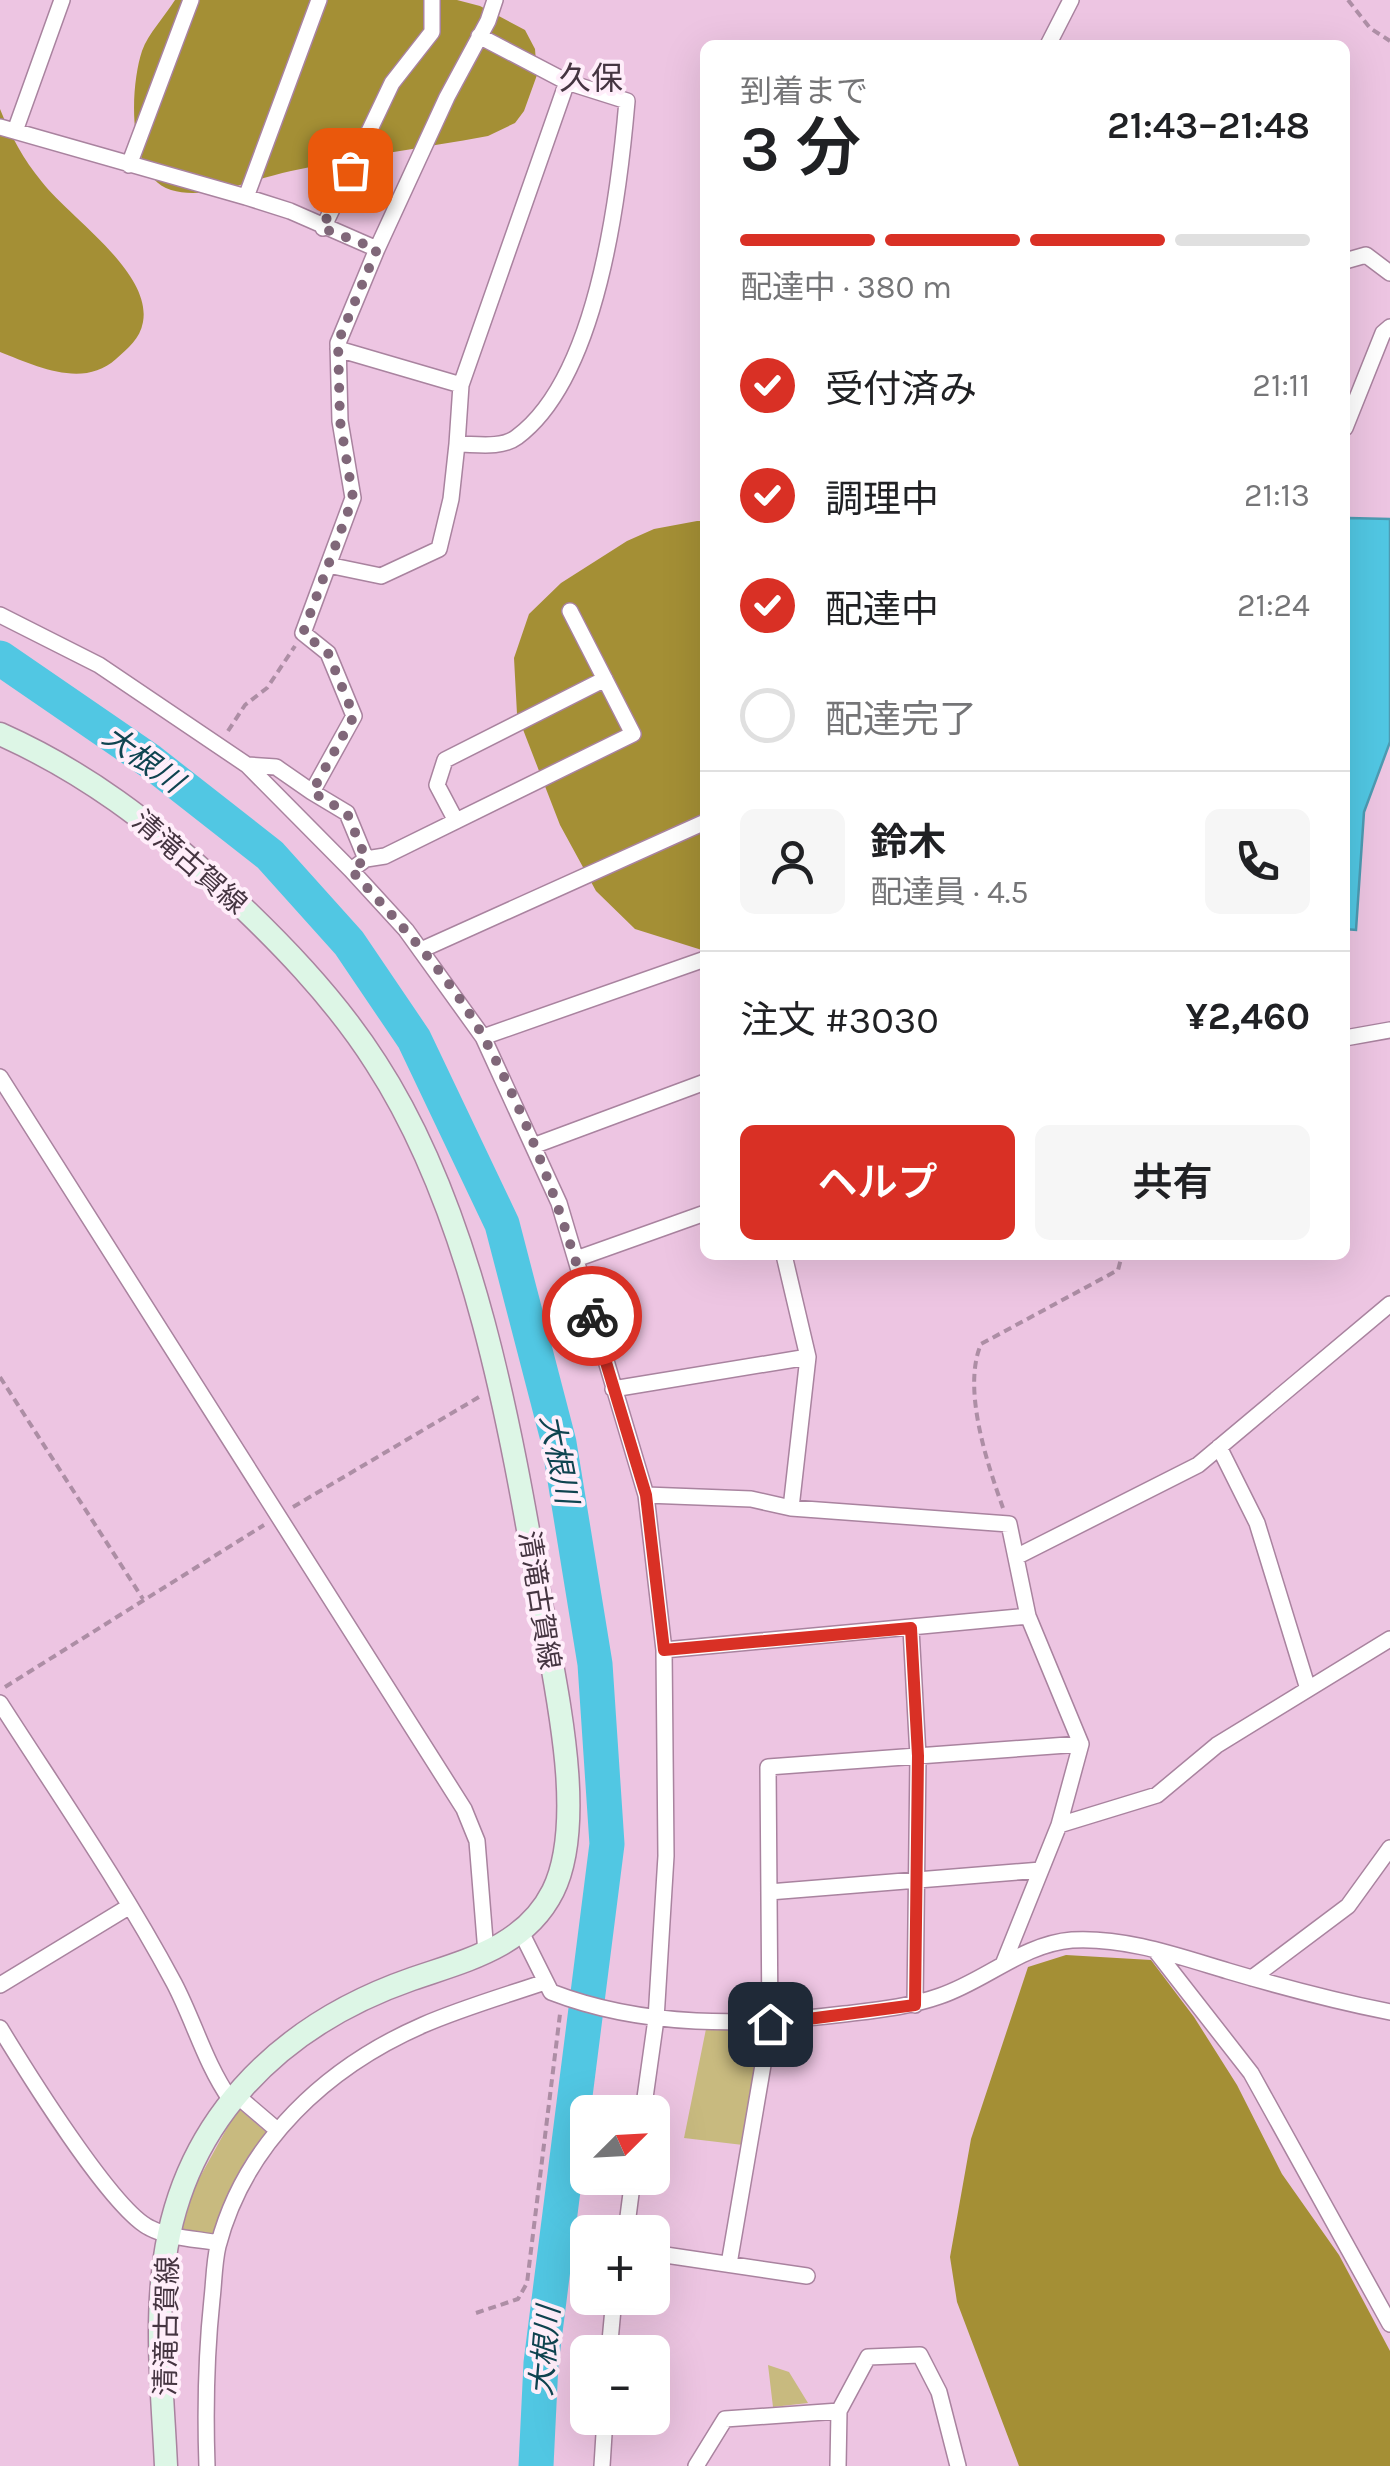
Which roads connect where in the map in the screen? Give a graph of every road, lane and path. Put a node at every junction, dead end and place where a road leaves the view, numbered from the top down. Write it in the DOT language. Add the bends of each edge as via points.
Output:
graph roads {
  1 [pos="62,0"];
  2 [pos="191,0"];
  3 [pos="319,0"];
  4 [pos="432,0"];
  5 [pos="494,0"];
  6 [pos="1072,0"];
  7 [pos="1348,0"];
  8 [pos="480,36"];
  9 [pos="1051,40"];
  10 [pos="1390,40"];
  11 [pos="567,82"];
  12 [pos="7,129"];
  13 [pos="129,165"];
  14 [pos="246,198"];
  15 [pos="322,228"];
  16 [pos="377,249"];
  17 [pos="1350,260"];
  18 [pos="1390,273"];
  19 [pos="1390,327"];
  20 [pos="338,348"];
  21 [pos="461,385"];
  22 [pos="1350,416"];
  23 [pos="457,444"];
  24 [pos="328,565"];
  25 [pos="570,611"];
  26 [pos="0,615"];
  27 [pos="303,633"];
  28 [pos="605,679"];
  29 [pos="0,734"];
  30 [pos="218,746"];
  31 [pos="247,765"];
  32 [pos="312,792"];
  33 [pos="456,821"];
  34 [pos="700,824"];
  35 [pos="366,859"];
  36 [pos="351,870"];
  37 [pos="421,950"];
  38 [pos="700,962"];
  39 [pos="1390,1030"];
  40 [pos="483,1037"];
  41 [pos="1350,1037"];
  42 [pos="0,1077"];
  43 [pos="700,1084"];
  44 [pos="533,1146"];
  45 [pos="700,1215"];
  46 [pos="576,1259"];
  47 [pos="785,1260"];
  48 [pos="1121,1260"];
  49 [pos="1390,1304"];
  50 [pos="808,1357"];
  51 [pos="0,1377"];
  52 [pos="500,1384"];
  53 [pos="613,1389"];
  54 [pos="1218,1447"];
  55 [pos="646,1495"];
  56 [pos="791,1508"];
  57 [pos="278,1516"];
  58 [pos="1008,1524"];
  59 [pos="1016,1557"];
  60 [pos="144,1600"];
  61 [pos="1028,1616"];
  62 [pos="911,1628"];
  63 [pos="1390,1639"];
  64 [pos="664,1650"];
  65 [pos="1308,1688"];
  66 [pos="0,1690"];
  67 [pos="0,1703"];
  68 [pos="1080,1744"];
  69 [pos="918,1756"];
  70 [pos="1059,1825"];
  71 [pos="1390,1848"];
  72 [pos="1041,1870"];
  73 [pos="916,1880"];
  74 [pos="769,1892"];
  75 [pos="130,1906"];
  76 [pos="521,1932"];
  77 [pos="1155,1950"];
  78 [pos="486,1953"];
  79 [pos="1004,1962"];
  80 [pos="1252,1978"];
  81 [pos="544,1982"];
  82 [pos="0,1984"];
  83 [pos="563,1996"];
  84 [pos="915,2005"];
  85 [pos="1390,2012"];
  86 [pos="651,2018"];
  87 [pos="770,2024"];
  88 [pos="0,2028"];
  89 [pos="644,2095"];
  90 [pos="232,2096"];
  91 [pos="276,2130"];
  92 [pos="170,2232"];
  93 [pos="219,2243"];
  94 [pos="670,2256"];
  95 [pos="729,2264"];
  96 [pos="807,2276"];
  97 [pos="476,2313"];
  98 [pos="1390,2324"];
  99 [pos="839,2411"];
  100 [pos="604,2435"];
  101 [pos="166,2466"];
  102 [pos="207,2466"];
  103 [pos="602,2466"];
  104 [pos="696,2466"];
  105 [pos="838,2466"];
  106 [pos="957,2466"];
  1 -- 12 [label="street"];
  2 -- 13 [label="street"];
  3 -- 14 [label="street"];
  4 -- 15 [label="street" via="432,32 392,83"];
  5 -- 8 [label="street"];
  6 -- 9 [label="street"];
  7 -- 10 [label="path" via="1370,28"];
  8 -- 11 [label="street"];
  8 -- 16 [label="street"];
  11 -- 21 [label="street"];
  11 -- 23 [label="street" via="627,101 613,220 584,336 546,408 515,440"];
  12 -- 13 [label="street"];
  13 -- 14 [label="street"];
  14 -- 15 [label="street"];
  15 -- 16 [label="street"];
  16 -- 20 [label="street"];
  17 -- 18 [label="street" via="1366,255"];
  19 -- 22 [label="street"];
  20 -- 21 [label="street"];
  20 -- 24 [label="street" via="340,421 353,498"];
  21 -- 23 [label="street"];
  23 -- 24 [label="street" via="440,549 380,576"];
  24 -- 27 [label="street"];
  25 -- 28 [label="street"];
  26 -- 30 [label="street" via="99,665"];
  27 -- 30 [label="path"];
  27 -- 32 [label="street" via="328,653 354,716"];
  28 -- 33 [label="street" via="445,760 437,785"];
  28 -- 33 [label="street" via="634,734"];
  29 -- 52 [label="main road, 清滝古賀線" via="102,788 160,831 259,922 346,1019 428,1160"];
  30 -- 31 [label="street"];
  31 -- 32 [label="street" via="276,767"];
  31 -- 36 [label="street"];
  32 -- 35 [label="street" via="347,813"];
  33 -- 35 [label="street"];
  34 -- 37 [label="street"];
  35 -- 36 [label="street"];
  36 -- 37 [label="street"];
  37 -- 40 [label="street"];
  38 -- 40 [label="street"];
  39 -- 41 [label="street"];
  40 -- 44 [label="street"];
  42 -- 57 [label="street"];
  43 -- 44 [label="street"];
  44 -- 46 [label="street"];
  45 -- 46 [label="street"];
  46 -- 53 [label="street"];
  47 -- 50 [label="street"];
  48 -- 58 [label="path" via="1118,1270 980,1344 972,1364 984,1455"];
  49 -- 54 [label="street"];
  50 -- 53 [label="street"];
  50 -- 56 [label="street"];
  51 -- 60 [label="path"];
  52 -- 57 [label="path"];
  52 -- 76 [label="main road, 清滝古賀線" via="546,1631 568,1816 562,1870 538,1916"];
  53 -- 55 [label="street"];
  54 -- 59 [label="street" via="1198,1466"];
  54 -- 65 [label="street" via="1257,1523"];
  55 -- 56 [label="street" via="751,1499"];
  55 -- 64 [label="street"];
  56 -- 58 [label="street"];
  57 -- 60 [label="path"];
  57 -- 78 [label="street" via="464,1810 477,1841"];
  58 -- 59 [label="street"];
  59 -- 61 [label="street"];
  60 -- 66 [label="path"];
  61 -- 62 [label="street"];
  61 -- 68 [label="street"];
  62 -- 64 [label="street"];
  62 -- 69 [label="street"];
  63 -- 65 [label="street"];
  64 -- 86 [label="street" via="666,1856"];
  65 -- 70 [label="street" via="1217,1744 1157,1795"];
  67 -- 75 [label="street"];
  68 -- 69 [label="street"];
  68 -- 70 [label="street"];
  69 -- 73 [label="street"];
  69 -- 74 [label="street" via="768,1767"];
  70 -- 72 [label="street"];
  71 -- 80 [label="street" via="1348,1906"];
  72 -- 73 [label="street"];
  72 -- 79 [label="street"];
  73 -- 74 [label="street"];
  73 -- 84 [label="street"];
  74 -- 87 [label="street"];
  75 -- 82 [label="street"];
  75 -- 90 [label="street" via="175,1985 212,2073"];
  76 -- 78 [label="main road, 清滝古賀線"];
  76 -- 81 [label="street"];
  77 -- 79 [label="street" via="1067,1940"];
  77 -- 80 [label="street"];
  77 -- 98 [label="street" via="1251,2074"];
  78 -- 90 [label="main road, 清滝古賀線" via="364,1997 320,2021"];
  79 -- 84 [label="street" via="967,1987"];
  80 -- 85 [label="street"];
  81 -- 83 [label="street"];
  81 -- 91 [label="street" via="423,2025 374,2050"];
  83 -- 86 [label="street"];
  83 -- 97 [label="path" via="527,2283 518,2299"];
  84 -- 87 [label="street"];
  86 -- 87 [label="street"];
  86 -- 89 [label="street"];
  87 -- 95 [label="street"];
  88 -- 92 [label="street" via="112,2191 150,2229"];
  90 -- 91 [label="street"];
  90 -- 92 [label="main road, 清滝古賀線" via="204,2140"];
  91 -- 93 [label="street" via="250,2168"];
  92 -- 93 [label="street"];
  92 -- 101 [label="main road, 清滝古賀線" via="162,2274"];
  93 -- 102 [label="street" via="204,2377"];
  94 -- 95 [label="street"];
  95 -- 96 [label="street"];
  99 -- 104 [label="street" via="725,2419"];
  99 -- 105 [label="street"];
  99 -- 106 [label="street" via="868,2357 920,2355 939,2392"];
  100 -- 103 [label="street"];
}
